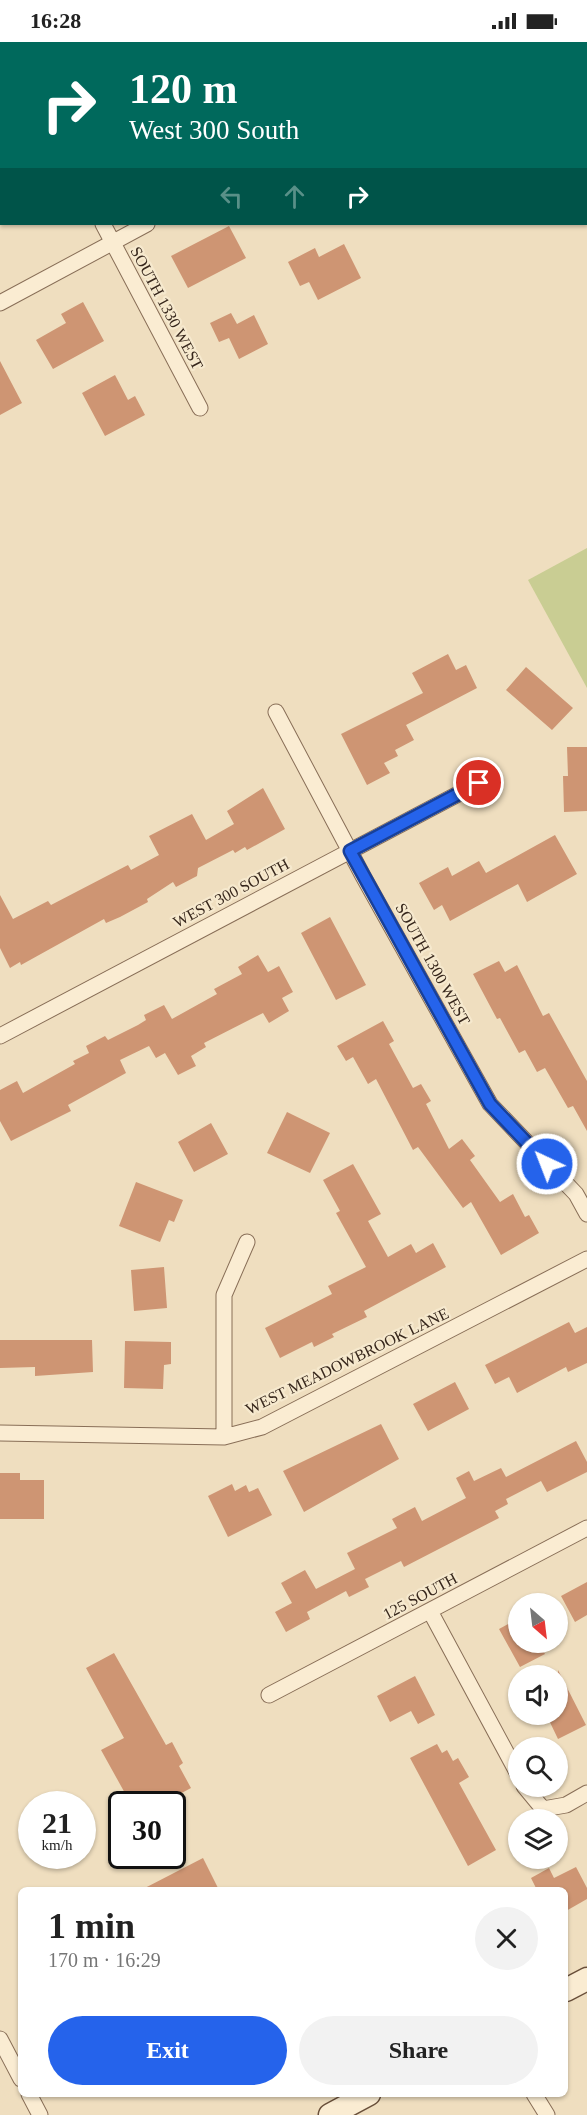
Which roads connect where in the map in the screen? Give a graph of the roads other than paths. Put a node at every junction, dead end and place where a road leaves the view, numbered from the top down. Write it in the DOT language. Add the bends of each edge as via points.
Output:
graph roads {
  1 [pos="104,225"];
  2 [pos="145,225"];
  3 [pos="112,241"];
  4 [pos="0,303"];
  5 [pos="200,408"];
  6 [pos="276,712"];
  7 [pos="479,783"];
  8 [pos="350,851"];
  9 [pos="0,1036"];
  10 [pos="587,1214"];
  11 [pos="247,1242"];
  12 [pos="587,1259"];
  13 [pos="0,1433"];
  14 [pos="224,1437"];
  15 [pos="587,1528"];
  16 [pos="430,1611"];
  17 [pos="269,1695"];
  18 [pos="508,1756"];
  19 [pos="587,1793"];
  20 [pos="533,1797"];
  21 [pos="587,1979"];
  22 [pos="568,1989"];
  23 [pos="0,2038"];
  24 [pos="18,2073"];
  25 [pos="31,2097"];
  26 [pos="363,2097"];
  27 [pos="536,2097"];
  28 [pos="40,2115"];
  29 [pos="330,2115"];
  30 [pos="547,2115"];
  1 -- 3 [label="street, SOUTH 1330 WEST"];
  2 -- 3 [label="street"];
  3 -- 4 [label="street"];
  3 -- 5 [label="street, SOUTH 1330 WEST"];
  6 -- 8 [label="street, SOUTH 1300 WEST"];
  7 -- 8 [label="street, WEST 300 SOUTH"];
  8 -- 9 [label="street, WEST 300 SOUTH"];
  8 -- 10 [label="street, SOUTH 1300 WEST" via="490,1104 576,1194"];
  11 -- 14 [label="street" via="224,1295"];
  12 -- 14 [label="street, WEST MEADOWBROOK LANE" via="262,1427"];
  13 -- 14 [label="street, WEST MEADOWBROOK LANE"];
  15 -- 16 [label="street, 125 SOUTH"];
  16 -- 17 [label="street, 125 SOUTH"];
  16 -- 18 [label="street"];
  19 -- 20 [label="street" via="566,1805 543,1809"];
  21 -- 22 [label="main road"];
  23 -- 24 [label="street"];
  25 -- 28 [label="street"];
  26 -- 29 [label="main road"];
  27 -- 30 [label="street"];
}
